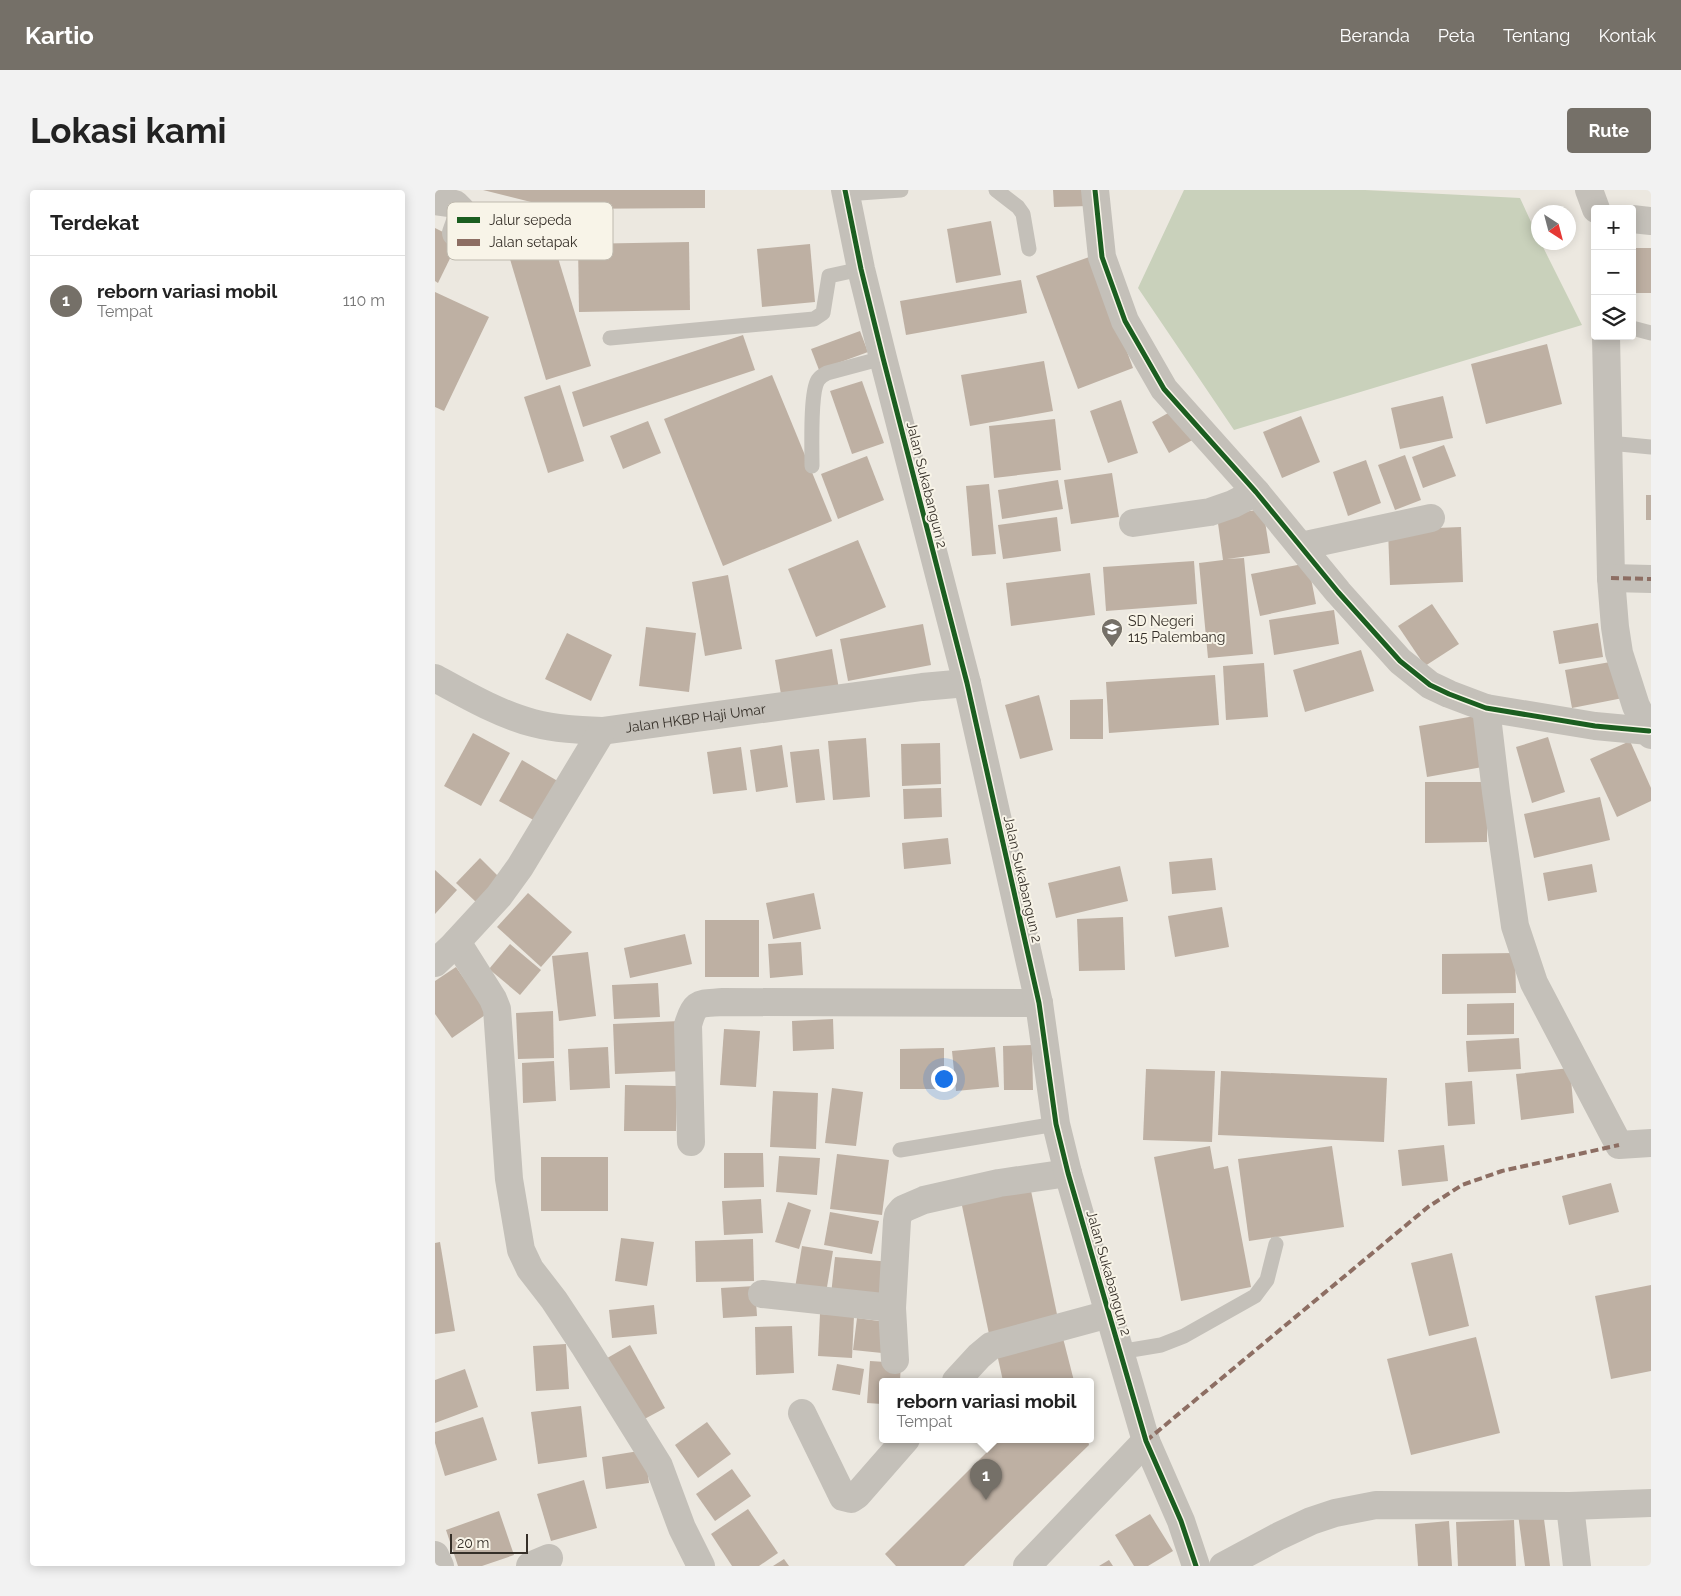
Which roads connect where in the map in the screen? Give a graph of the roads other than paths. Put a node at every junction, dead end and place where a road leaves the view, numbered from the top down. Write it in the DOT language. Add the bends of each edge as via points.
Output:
graph roads {
  1 [pos="901,190"];
  2 [pos="996,190"];
  3 [pos="1095,190"];
  4 [pos="1589,190"];
  5 [pos="846,192"];
  6 [pos="1595,205"];
  7 [pos="1636,219"];
  8 [pos="1651,221"];
  9 [pos="1029,250"];
  10 [pos="861,269"];
  11 [pos="1636,329"];
  12 [pos="1651,333"];
  13 [pos="610,338"];
  14 [pos="1606,340"];
  15 [pos="883,358"];
  16 [pos="1609,443"];
  17 [pos="1651,447"];
  18 [pos="812,466"];
  19 [pos="1256,492"];
  20 [pos="1431,518"];
  21 [pos="1133,523"];
  22 [pos="1301,546"];
  23 [pos="1611,578"];
  24 [pos="1651,578"];
  25 [pos="435,678"];
  26 [pos="967,684"];
  27 [pos="1486,708"];
  28 [pos="602,731"];
  29 [pos="1650,733"];
  30 [pos="457,942"];
  31 [pos="435,963"];
  32 [pos="1039,1003"];
  33 [pos="1056,1124"];
  34 [pos="691,1142"];
  35 [pos="1651,1143"];
  36 [pos="900,1150"];
  37 [pos="1068,1173"];
  38 [pos="1276,1244"];
  39 [pos="762,1294"];
  40 [pos="892,1308"];
  41 [pos="1109,1314"];
  42 [pos="1119,1352"];
  43 [pos="895,1360"];
  44 [pos="959,1378"];
  45 [pos="802,1413"];
  46 [pos="1146,1441"];
  47 [pos="902,1443"];
  48 [pos="1651,1504"];
  49 [pos="1570,1506"];
  50 [pos="435,1555"];
  51 [pos="440,1566"];
  52 [pos="701,1566"];
  53 [pos="1027,1566"];
  54 [pos="1196,1566"];
  55 [pos="1223,1566"];
  56 [pos="1577,1566"];
  1 -- 5 [label="lane"];
  2 -- 9 [label="lane" via="1023,214"];
  3 -- 19 [label="street" via="1102,257 1125,321 1164,390"];
  4 -- 6 [label="street"];
  5 -- 10 [label="street, Jalan Sukabangun 2"];
  7 -- 8 [label="street"];
  10 -- 13 [label="lane" via="829,276 823,313 814,319"];
  10 -- 15 [label="street, Jalan Sukabangun 2"];
  11 -- 12 [label="lane"];
  14 -- 16 [label="street"];
  15 -- 18 [label="lane" via="819,378 811,432"];
  15 -- 26 [label="street, Jalan Sukabangun 2"];
  16 -- 17 [label="lane"];
  16 -- 23 [label="street"];
  19 -- 21 [label="street" via="1211,512"];
  19 -- 22 [label="street"];
  20 -- 22 [label="street"];
  22 -- 27 [label="street" via="1400,661 1430,685"];
  23 -- 24 [label="street"];
  23 -- 29 [label="street" via="1619,653 1636,706"];
  25 -- 28 [label="street, Jalan HKBP Haji Umar" via="532,723 562,729"];
  26 -- 28 [label="street, Jalan HKBP Haji Umar" via="922,687"];
  26 -- 32 [label="street, Jalan Sukabangun 2"];
  27 -- 29 [label="street"];
  27 -- 35 [label="street" via="1515,926 1534,983 1619,1145"];
  28 -- 30 [label="street" via="520,866 499,896"];
  30 -- 31 [label="street"];
  30 -- 52 [label="street" via="497,1009 509,1178 521,1250 530,1269 585,1347 659,1466 682,1528"];
  32 -- 33 [label="street, Jalan Sukabangun 2"];
  32 -- 34 [label="street" via="701,1004 693,1009 688,1024"];
  33 -- 36 [label="lane"];
  33 -- 37 [label="street, Jalan Sukabangun 2"];
  37 -- 40 [label="street" via="990,1185 903,1208 897,1221"];
  37 -- 41 [label="street, Jalan Sukabangun 2"];
  38 -- 42 [label="lane" via="1267,1280 1255,1296 1183,1336 1161,1345"];
  39 -- 40 [label="street"];
  40 -- 43 [label="street"];
  41 -- 42 [label="street, Jalan Sukabangun 2"];
  41 -- 44 [label="street" via="991,1346"];
  42 -- 46 [label="street, Jalan Sukabangun 2"];
  45 -- 47 [label="street" via="843,1497 851,1499 857,1495"];
  46 -- 53 [label="street"];
  46 -- 54 [label="street, Jalan Sukabangun 2" via="1181,1521"];
  48 -- 49 [label="street"];
  49 -- 55 [label="street" via="1376,1505 1311,1521"];
  49 -- 56 [label="street"];
  50 -- 51 [label="street"];
}
